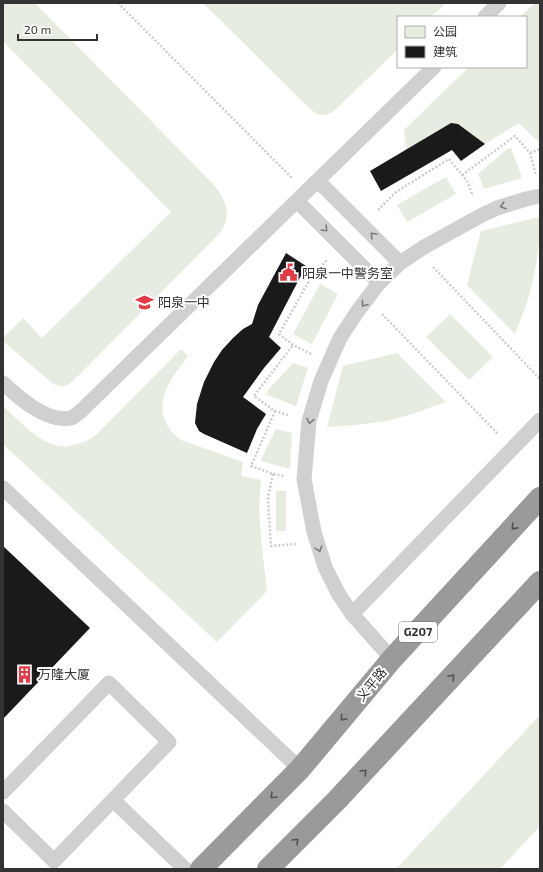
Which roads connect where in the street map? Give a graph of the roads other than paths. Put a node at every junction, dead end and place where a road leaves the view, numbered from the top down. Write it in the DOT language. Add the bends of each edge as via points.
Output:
graph roads {
  1 [pos="499,3"];
  2 [pos="486,16"];
  3 [pos="433,68"];
  4 [pos="318,181"];
  5 [pos="540,196"];
  6 [pos="302,197"];
  7 [pos="400,263"];
  8 [pos="379,283"];
  9 [pos="3,383"];
  10 [pos="540,420"];
  11 [pos="3,488"];
  12 [pos="540,498"];
  13 [pos="537,591"];
  14 [pos="352,614"];
  15 [pos="392,660"];
  16 [pos="300,769"];
  17 [pos="3,792"];
  18 [pos="113,800"];
  19 [pos="3,811"];
  20 [pos="184,869"];
  21 [pos="201,869"];
  22 [pos="268,869"];
  1 -- 2 [label="lane"];
  3 -- 4 [label="lane"];
  4 -- 6 [label="lane"];
  7 -- 4 [label="lane, one-way"];
  5 -- 7 [label="lane, one-way" via="497,208 443,236"];
  6 -- 8 [label="lane, one-way"];
  6 -- 9 [label="lane" via="82,411 71,418 50,416 31,406"];
  7 -- 8 [label="lane"];
  8 -- 14 [label="lane, one-way" via="340,338 321,381 309,421 304,479 314,532 325,567"];
  10 -- 14 [label="lane"];
  11 -- 16 [label="lane"];
  12 -- 15 [label="highway, 义平路 / G207, one-way"];
  22 -- 13 [label="highway, one-way"];
  14 -- 15 [label="lane"];
  15 -- 16 [label="highway, 义平路 / G207, one-way"];
  16 -- 21 [label="highway, 义平路 / G207, one-way"];
  17 -- 18 [label="lane" via="108,683 169,742"];
  18 -- 19 [label="lane" via="54,861"];
  18 -- 20 [label="lane"];
}
